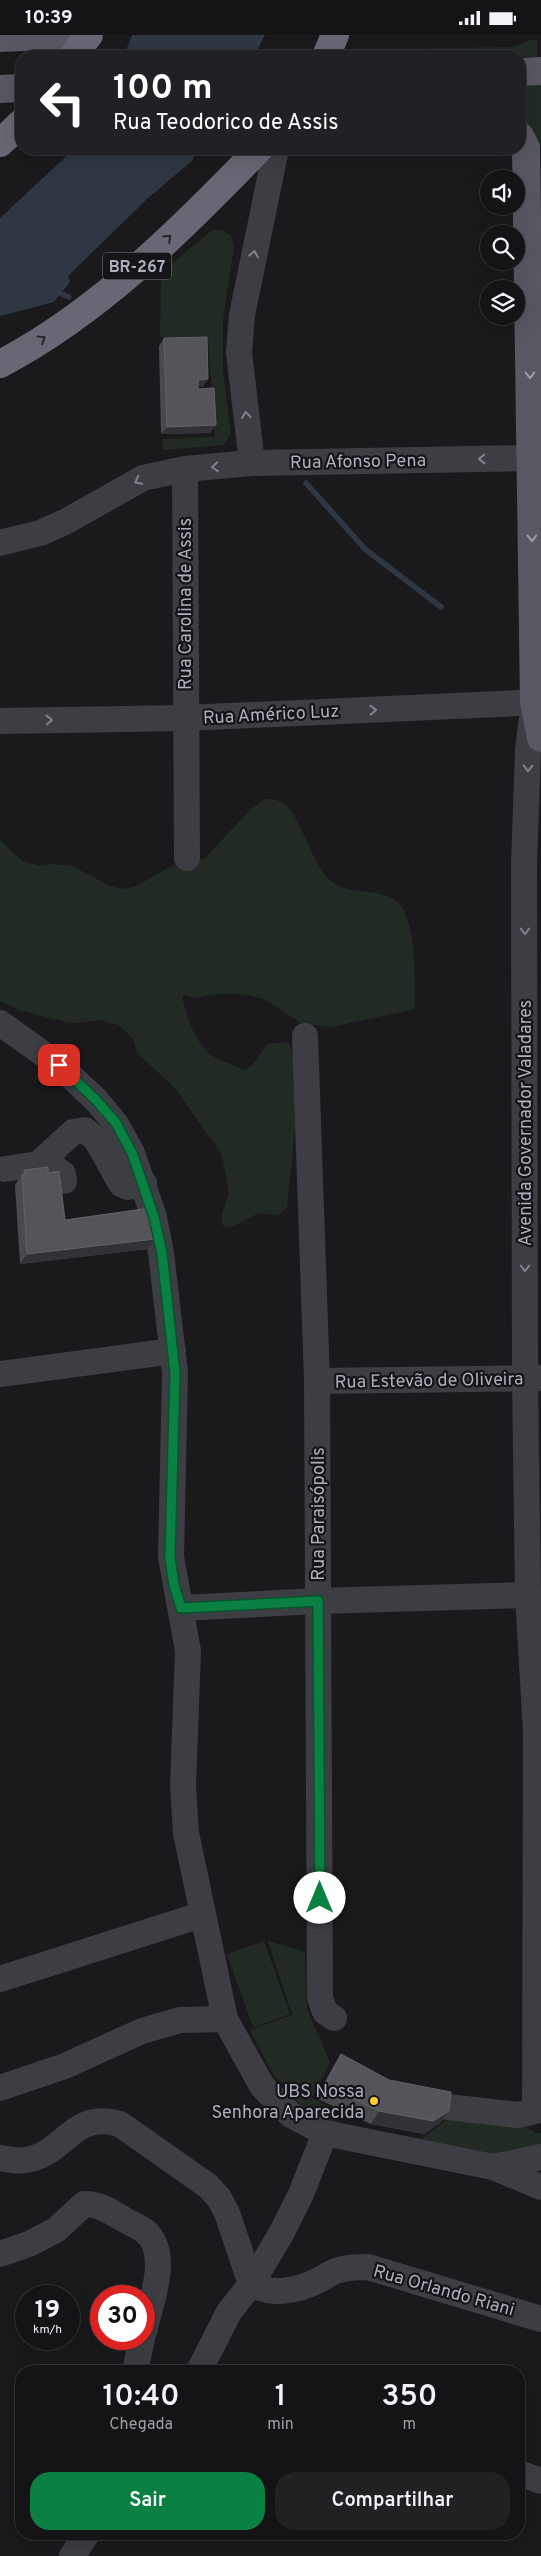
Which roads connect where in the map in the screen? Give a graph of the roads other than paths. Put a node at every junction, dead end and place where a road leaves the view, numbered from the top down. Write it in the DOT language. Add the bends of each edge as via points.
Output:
graph roads {
  1 [pos="77,35"];
  2 [pos="90,35"];
  3 [pos="335,35"];
  4 [pos="0,39"];
  5 [pos="78,50"];
  6 [pos="329,50"];
  7 [pos="541,71"];
  8 [pos="526,72"];
  9 [pos="15,88"];
  10 [pos="0,89"];
  11 [pos="15,129"];
  12 [pos="0,143"];
  13 [pos="526,147"];
  14 [pos="253,155"];
  15 [pos="275,155"];
  16 [pos="535,345"];
  17 [pos="0,365"];
  18 [pos="531,459"];
  19 [pos="252,463"];
  20 [pos="185,469"];
  21 [pos="0,543"];
  22 [pos="538,702"];
  23 [pos="185,718"];
  24 [pos="0,721"];
  25 [pos="541,738"];
  26 [pos="187,859"];
  27 [pos="0,1023"];
  28 [pos="305,1036"];
  29 [pos="44,1160"];
  30 [pos="5,1169"];
  31 [pos="64,1181"];
  32 [pos="144,1183"];
  33 [pos="173,1351"];
  34 [pos="0,1374"];
  35 [pos="533,1379"];
  36 [pos="317,1381"];
  37 [pos="528,1595"];
  38 [pos="318,1601"];
  39 [pos="181,1608"];
  40 [pos="539,1821"];
  41 [pos="202,1915"];
  42 [pos="538,1970"];
  43 [pos="0,1979"];
  44 [pos="334,2018"];
  45 [pos="225,2019"];
  46 [pos="0,2088"];
  47 [pos="448,2107"];
  48 [pos="538,2115"];
  49 [pos="325,2133"];
  50 [pos="541,2157"];
  51 [pos="0,2158"];
  52 [pos="493,2167"];
  53 [pos="541,2187"];
  54 [pos="0,2255"];
  55 [pos="251,2284"];
  56 [pos="154,2285"];
  57 [pos="541,2319"];
  58 [pos="140,2350"];
  59 [pos="136,2365"];
  60 [pos="202,2365"];
  61 [pos="525,2475"];
  62 [pos="541,2481"];
  63 [pos="83,2540"];
  64 [pos="72,2556"];
  1 -- 4 [label="main road"];
  2 -- 5 [label="highway"];
  3 -- 6 [label="highway"];
  7 -- 8 [label="main road"];
  9 -- 10 [label="main road"];
  11 -- 12 [label="highway"];
  13 -- 16 [label="main road, Avenida Governador Valadares"];
  17 -- 14 [label="highway, BR-267, one-way" via="77,317 204,205"];
  19 -- 15 [label="street, one-way" via="239,352 242,315"];
  16 -- 18 [label="main road, Avenida Governador Valadares, one-way"];
  18 -- 19 [label="street, Rua Afonso Pena, one-way"];
  18 -- 22 [label="main road, Avenida Governador Valadares, one-way"];
  19 -- 20 [label="street, Rua Afonso Pena, one-way"];
  20 -- 21 [label="street, Rua Afonso Pena, one-way" via="143,478 40,533"];
  20 -- 23 [label="street, Rua Carolina de Assis"];
  23 -- 22 [label="street, Rua Américo Luz, one-way"];
  22 -- 25 [label="main road"];
  22 -- 35 [label="street, Avenida Governador Valadares, one-way" via="528,750 524,864"];
  24 -- 23 [label="street, Rua Américo Luz, one-way"];
  23 -- 26 [label="street, Rua Carolina de Assis"];
  27 -- 32 [label="street" via="59,1065 96,1100 116,1123"];
  28 -- 36 [label="street, Rua Paraisópolis"];
  29 -- 30 [label="street" via="38,1164"];
  29 -- 31 [label="street" via="63,1174"];
  29 -- 32 [label="street" via="73,1131 85,1129 96,1139 121,1185 128,1187"];
  32 -- 33 [label="street" via="162,1253"];
  33 -- 34 [label="street"];
  33 -- 39 [label="street" via="170,1557"];
  35 -- 36 [label="street, Rua Estevão de Oliveira"];
  35 -- 37 [label="street, Avenida Governador Valadares"];
  36 -- 38 [label="street, Rua Paraisópolis"];
  37 -- 38 [label="street"];
  37 -- 40 [label="street, Avenida Governador Valadares"];
  38 -- 39 [label="street"];
  38 -- 44 [label="street, Rua Paraisópolis" via="320,1998 325,2012"];
  39 -- 41 [label="street" via="188,1651 183,1786 186,1833"];
  40 -- 42 [label="street, Avenida Governador Valadares"];
  41 -- 43 [label="street"];
  41 -- 45 [label="street"];
  42 -- 48 [label="street, Avenida Governador Valadares"];
  45 -- 46 [label="street" via="180,2020 142,2031 65,2066"];
  45 -- 49 [label="street" via="262,2086 291,2115"];
  47 -- 48 [label="street"];
  49 -- 52 [label="street"];
  49 -- 55 [label="street" via="297,2202"];
  50 -- 52 [label="street"];
  51 -- 55 [label="street" via="29,2160 41,2156 90,2121 104,2119 120,2124 208,2186 219,2198"];
  52 -- 53 [label="street"];
  54 -- 56 [label="street" via="56,2230 84,2204 94,2204 146,2232 155,2244 158,2259"];
  55 -- 57 [label="street, Rua Orlando Riani" via="262,2290 288,2291 318,2281 334,2271 368,2267"];
  55 -- 60 [label="street" via="229,2312"];
  58 -- 59 [label="street"];
  61 -- 62 [label="street"];
  63 -- 64 [label="street"];
}
